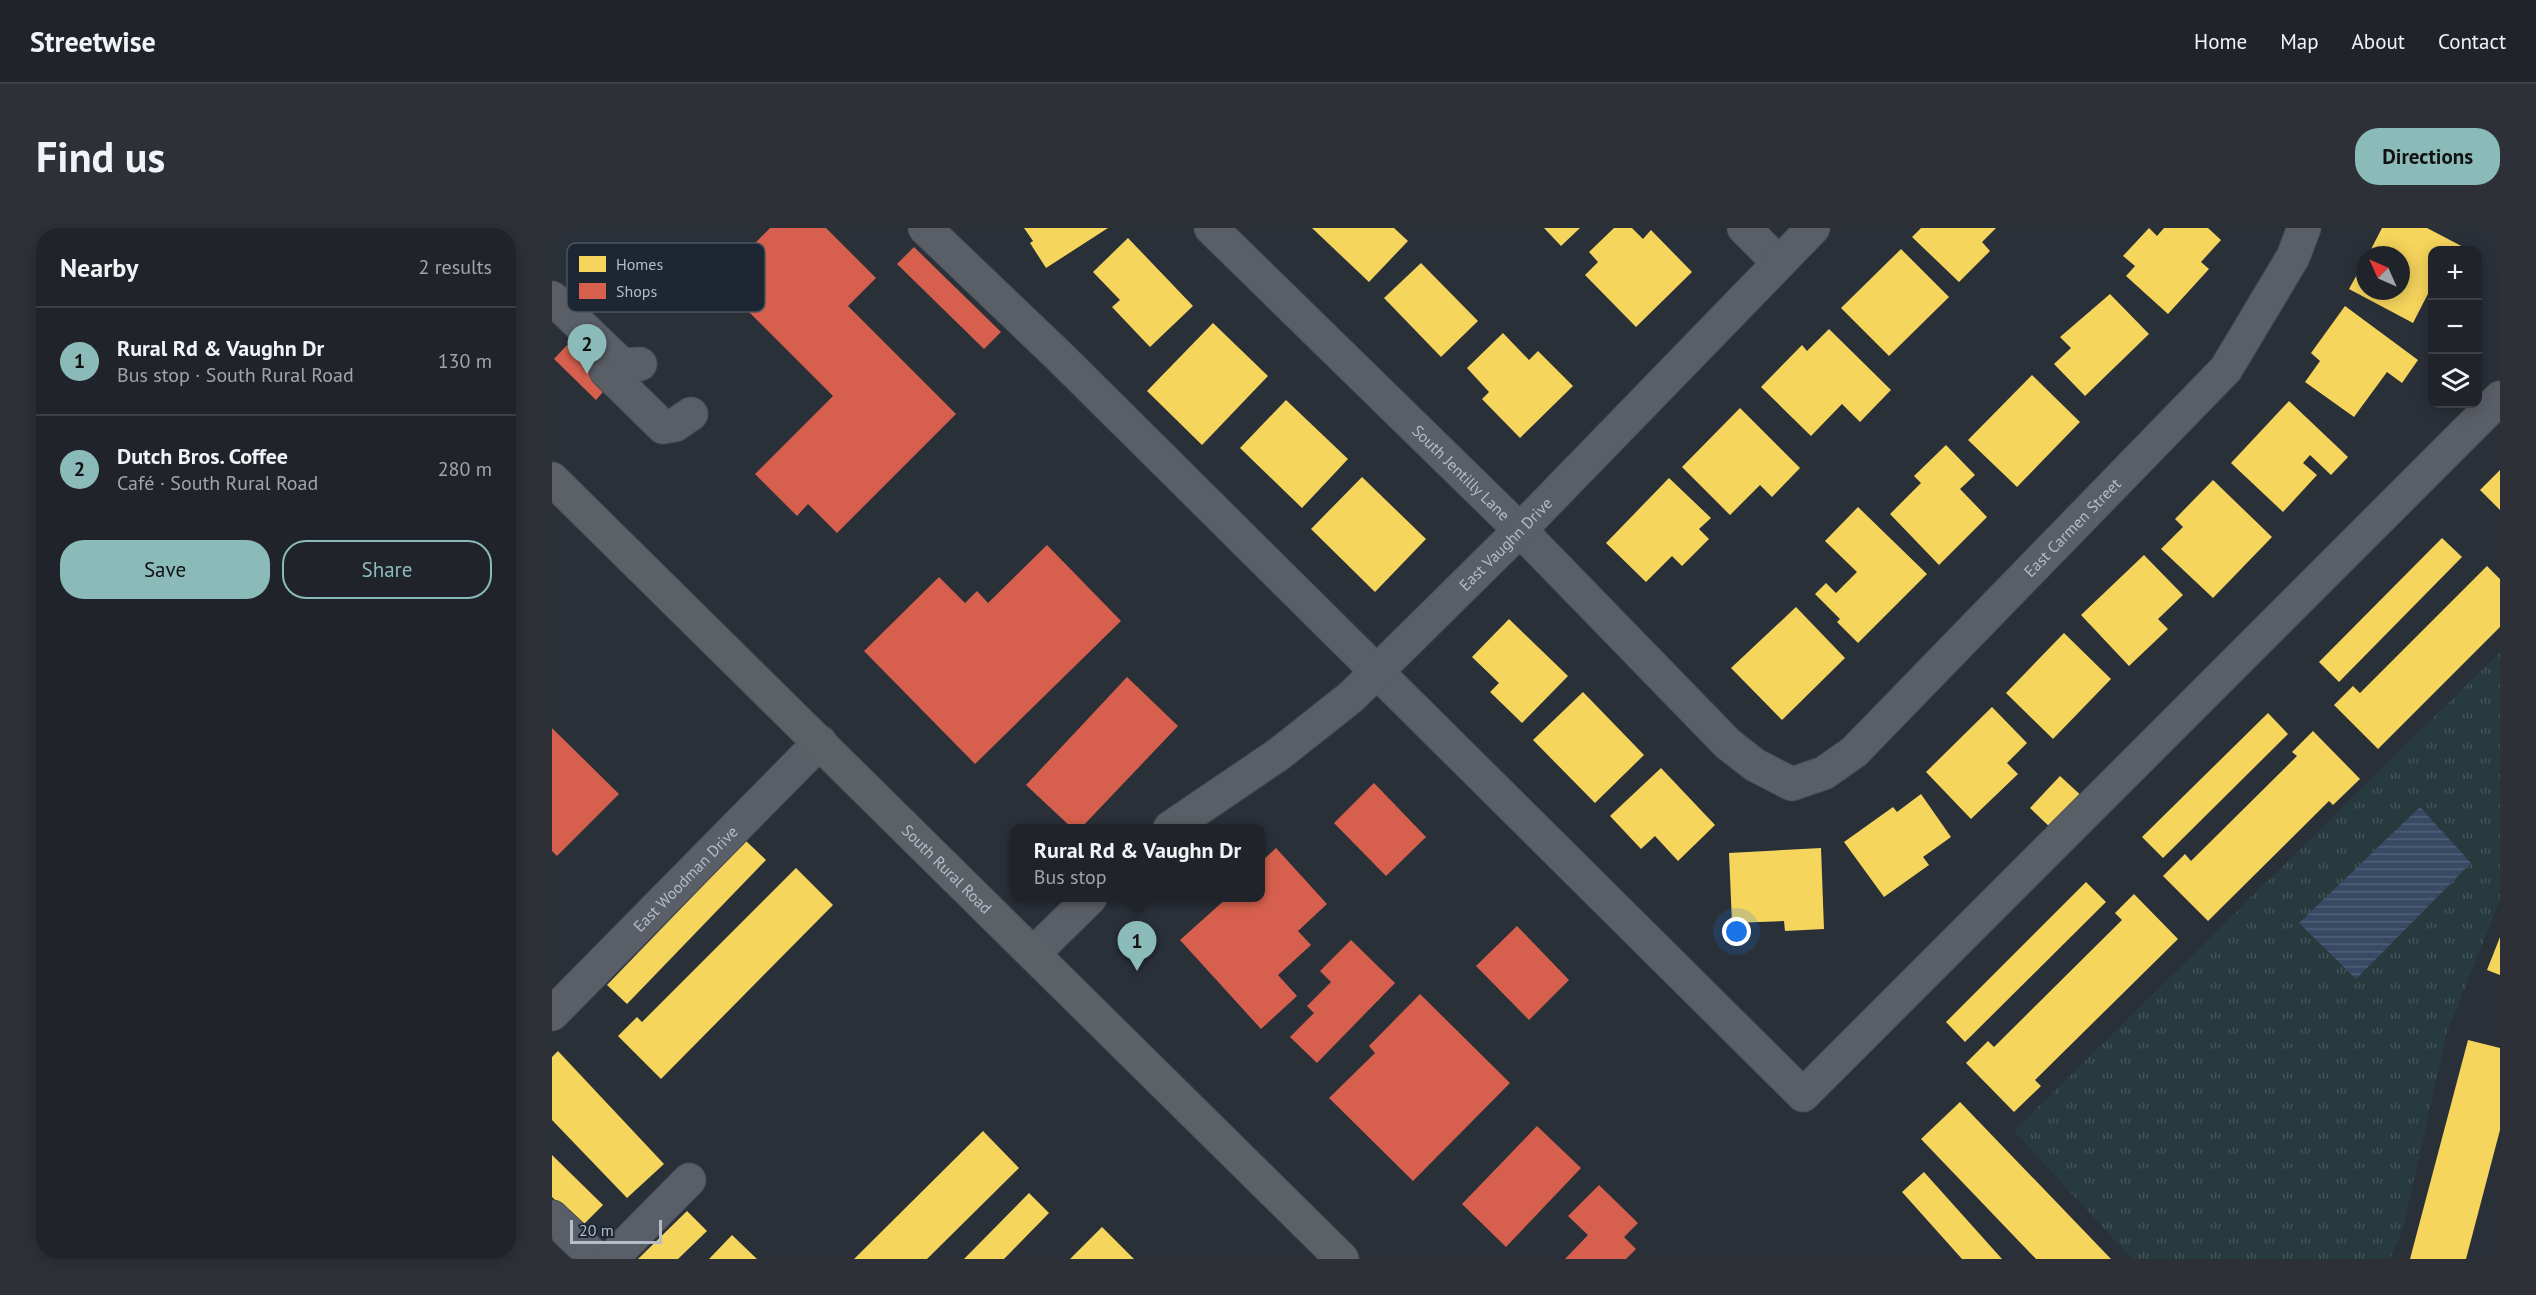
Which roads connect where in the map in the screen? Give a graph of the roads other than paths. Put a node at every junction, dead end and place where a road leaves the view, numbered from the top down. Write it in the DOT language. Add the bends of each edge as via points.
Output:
graph roads {
  1 [pos="925,228"];
  2 [pos="1211,228"];
  3 [pos="1744,228"];
  4 [pos="1813,228"];
  5 [pos="2304,228"];
  6 [pos="1779,263"];
  7 [pos="552,298"];
  8 [pos="552,317"];
  9 [pos="640,364"];
  10 [pos="2500,398"];
  11 [pos="691,414"];
  12 [pos="552,479"];
  13 [pos="1520,530"];
  14 [pos="1377,672"];
  15 [pos="820,742"];
  16 [pos="1792,783"];
  17 [pos="1176,824"];
  18 [pos="1085,902"];
  19 [pos="1034,953"];
  20 [pos="552,1014"];
  21 [pos="688,1180"];
  22 [pos="552,1217"];
  23 [pos="597,1259"];
  24 [pos="611,1259"];
  25 [pos="1342,1259"];
  1 -- 14 [label="street"];
  2 -- 13 [label="street, South Jentilly Lane"];
  3 -- 6 [label="street"];
  4 -- 6 [label="street, East Vaughn Drive"];
  5 -- 16 [label="street, East Carmen Street" via="2293,256 2226,369 1854,752 1824,773"];
  6 -- 13 [label="street, East Vaughn Drive"];
  7 -- 9 [label="street" via="622,365"];
  8 -- 11 [label="street" via="663,427 675,425"];
  10 -- 14 [label="street" via="1803,1095"];
  12 -- 15 [label="main road, South Rural Road"];
  13 -- 14 [label="street, East Vaughn Drive"];
  13 -- 16 [label="street, South Jentilly Lane" via="1728,744 1755,765"];
  14 -- 17 [label="street, East Vaughn Drive" via="1279,754"];
  15 -- 19 [label="main road, South Rural Road"];
  15 -- 20 [label="street, East Woodman Drive"];
  18 -- 19 [label="street"];
  19 -- 25 [label="main road, South Rural Road"];
  21 -- 24 [label="street"];
  22 -- 23 [label="street"];
}
